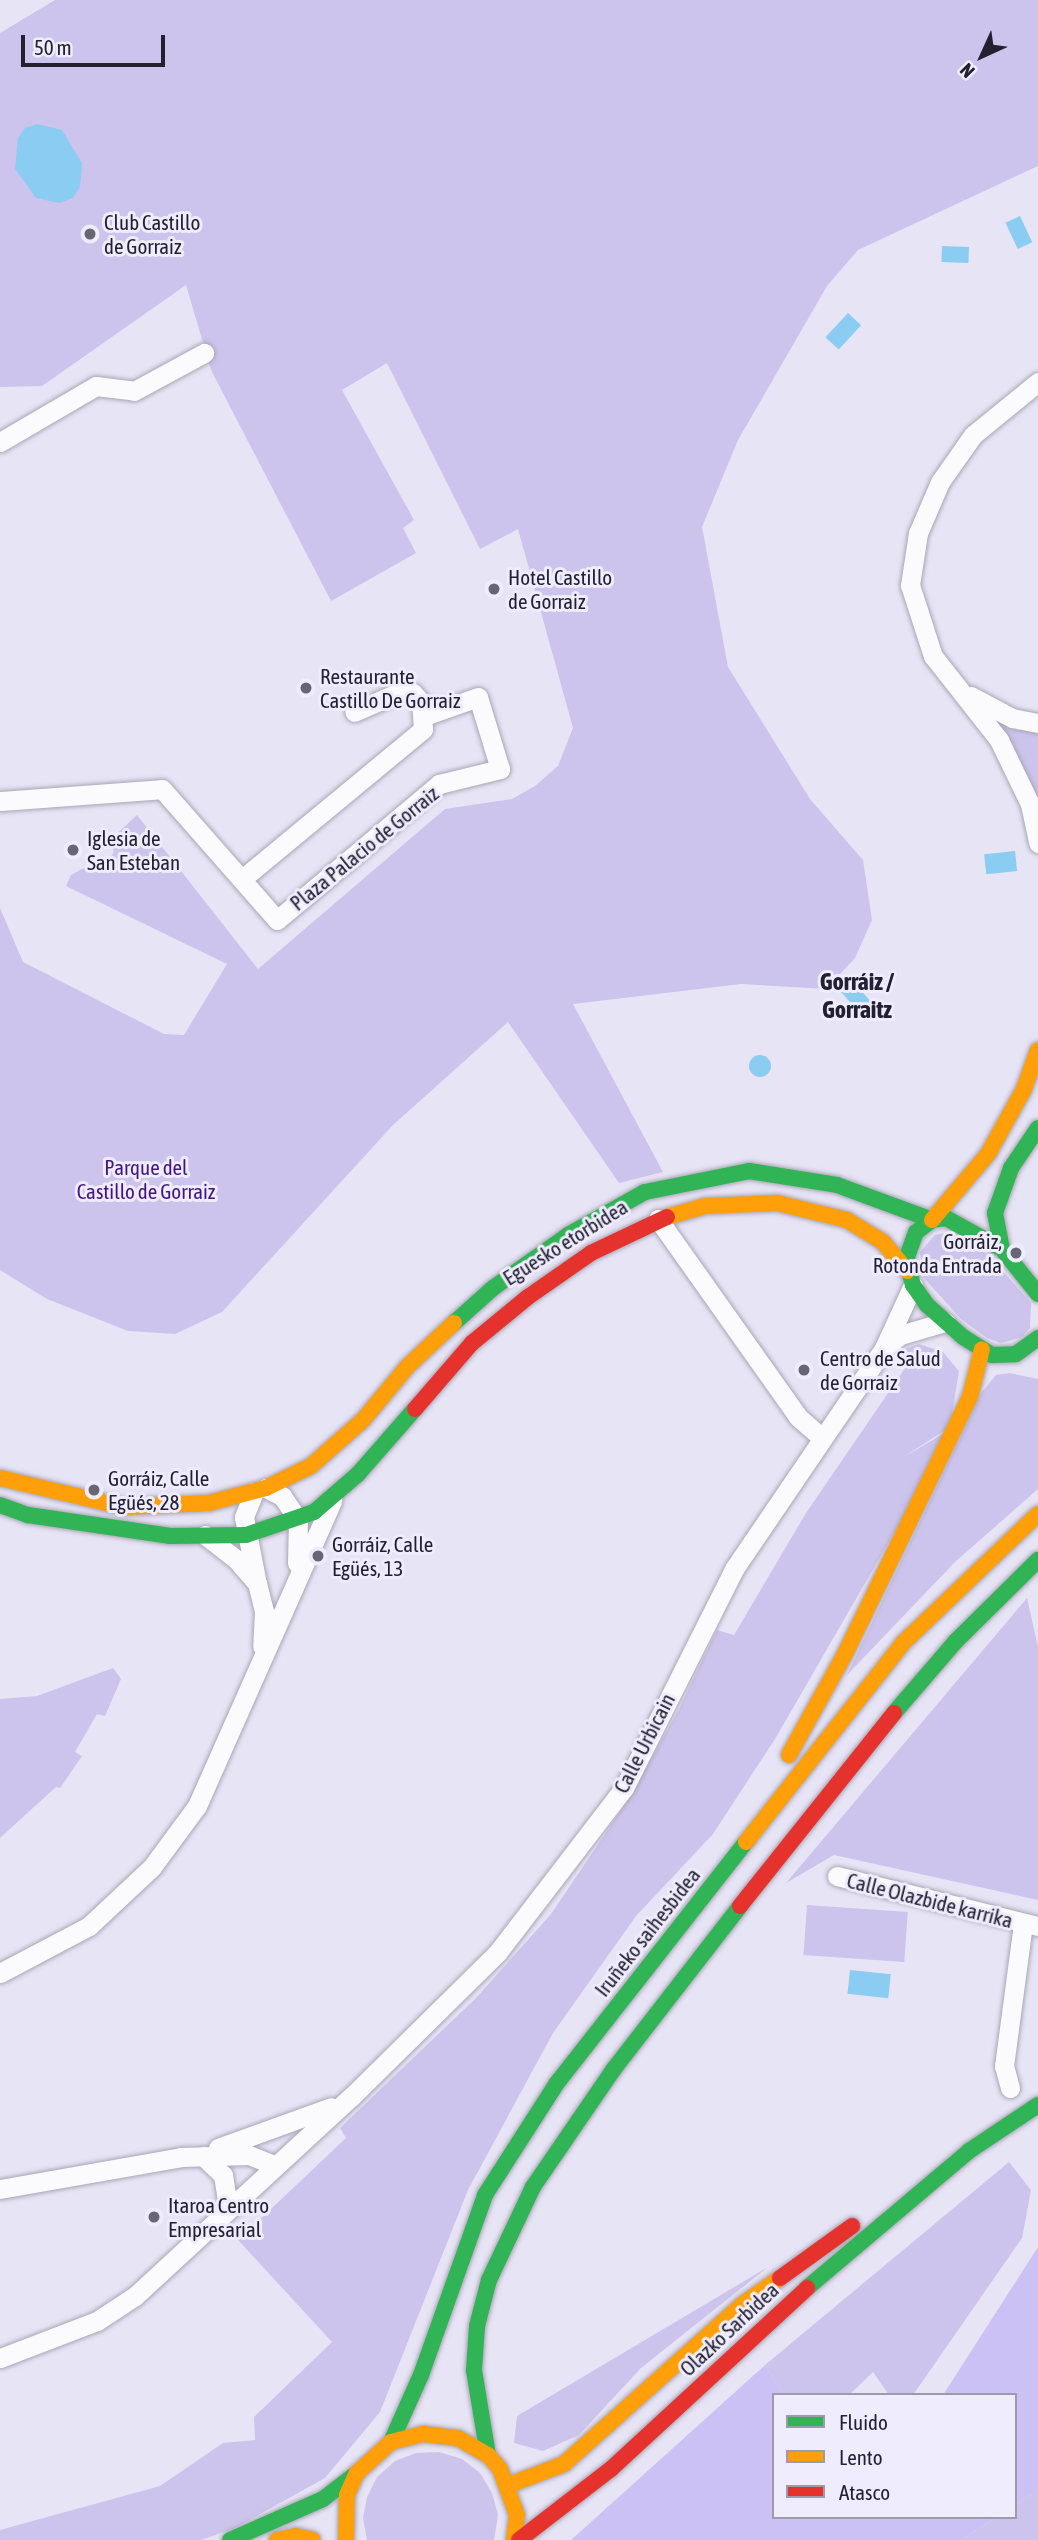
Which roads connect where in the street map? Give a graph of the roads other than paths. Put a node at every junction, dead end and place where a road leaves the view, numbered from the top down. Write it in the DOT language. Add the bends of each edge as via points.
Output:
graph roads {
  1 [pos="204,353"];
  2 [pos="1038,382"];
  3 [pos="0,442"];
  4 [pos="956,685"];
  5 [pos="354,712"];
  6 [pos="424,716"];
  7 [pos="1038,723"];
  8 [pos="0,801"];
  9 [pos="1038,843"];
  10 [pos="242,879"];
  11 [pos="1038,1050"];
  12 [pos="1038,1128"];
  13 [pos="988,1154"];
  14 [pos="932,1193"];
  15 [pos="863,1194"];
  16 [pos="913,1196"];
  17 [pos="658,1219"];
  18 [pos="932,1220"];
  19 [pos="1002,1249"];
  20 [pos="910,1278"];
  21 [pos="1038,1294"];
  22 [pos="945,1322"];
  23 [pos="1038,1338"];
  24 [pos="884,1348"];
  25 [pos="982,1349"];
  26 [pos="1016,1354"];
  27 [pos="1038,1363"];
  28 [pos="821,1437"];
  29 [pos="0,1478"];
  30 [pos="260,1490"];
  31 [pos="334,1497"];
  32 [pos="0,1505"];
  33 [pos="1038,1514"];
  34 [pos="298,1520"];
  35 [pos="205,1535"];
  36 [pos="246,1535"];
  37 [pos="1038,1560"];
  38 [pos="296,1574"];
  39 [pos="257,1583"];
  40 [pos="262,1651"];
  41 [pos="837,1876"];
  42 [pos="1031,1925"];
  43 [pos="0,1973"];
  44 [pos="595,2031"];
  45 [pos="1010,2088"];
  46 [pos="351,2098"];
  47 [pos="1038,2105"];
  48 [pos="970,2151"];
  49 [pos="203,2155"];
  50 [pos="274,2165"];
  51 [pos="0,2189"];
  52 [pos="228,2208"];
  53 [pos="0,2358"];
  54 [pos="391,2442"];
  55 [pos="488,2455"];
  56 [pos="357,2473"];
  57 [pos="509,2485"];
  58 [pos="230,2540"];
  59 [pos="276,2540"];
  60 [pos="313,2540"];
  61 [pos="346,2540"];
  62 [pos="514,2540"];
  63 [pos="519,2540"];
  1 -- 3 [label="street" via="134,391 96,386"];
  2 -- 4 [label="street" via="973,435 940,482 918,533 911,585 933,656"];
  4 -- 7 [label="street" via="992,710"];
  4 -- 9 [label="street" via="999,740 1030,803"];
  5 -- 6 [label="street" via="402,691 421,702"];
  6 -- 10 [label="street" via="423,729"];
  6 -- 10 [label="street, Plaza Palacio de Gorraiz" via="478,697 500,769 439,784 277,920"];
  8 -- 10 [label="street, Plaza Palacio de Gorraiz" via="162,789"];
  11 -- 13 [label="main road" via="1024,1089"];
  12 -- 19 [label="main road" via="1011,1168 995,1213"];
  13 -- 14 [label="main road"];
  13 -- 18 [label="main road"];
  15 -- 16 [label="main road"];
  15 -- 18 [label="main road, Eguesko etorbidea"];
  15 -- 30 [label="main road, Eguesko etorbidea" via="807,1177 749,1171 645,1192 568,1235 493,1288 408,1366 363,1420 311,1466"];
  17 -- 20 [label="main road, Eguesko etorbidea" via="705,1206 800,1206 847,1220 883,1242"];
  17 -- 28 [label="street, Eguesko etorbidea" via="798,1417"];
  17 -- 31 [label="main road, Eguesko etorbidea" via="591,1253 472,1343"];
  18 -- 19 [label="main road, Eguesko etorbidea" via="959,1223"];
  18 -- 20 [label="main road" via="916,1231 906,1259"];
  19 -- 21 [label="main road"];
  20 -- 22 [label="main road, Eguesko etorbidea"];
  20 -- 24 [label="street, Calle Urbicain"];
  22 -- 24 [label="street, Calle Urbicain" via="900,1335"];
  22 -- 25 [label="main road, Eguesko etorbidea"];
  23 -- 26 [label="main road"];
  24 -- 28 [label="street, Calle Urbicain"];
  25 -- 26 [label="main road" via="992,1355"];
  25 -- 44 [label="main road" via="970,1397 817,1709 733,1838 633,1964"];
  26 -- 27 [label="main road"];
  28 -- 46 [label="street, Calle Urbicain" via="734,1569 624,1788 498,1952"];
  29 -- 30 [label="main road, Eguesko etorbidea" via="124,1507 209,1503"];
  30 -- 34 [label="street" via="282,1496"];
  30 -- 36 [label="street" via="246,1505"];
  31 -- 34 [label="main road, Eguesko etorbidea"];
  31 -- 38 [label="street"];
  32 -- 35 [label="main road, Eguesko etorbidea" via="28,1515 107,1529"];
  33 -- 44 [label="main road, Iruñeko saihesbidea" via="904,1642"];
  34 -- 36 [label="main road, Eguesko etorbidea"];
  34 -- 38 [label="street"];
  35 -- 36 [label="main road, Eguesko etorbidea"];
  35 -- 39 [label="street"];
  36 -- 39 [label="street"];
  37 -- 55 [label="main road" via="955,1642 854,1759 613,2070 533,2188 489,2280 477,2326 474,2370"];
  38 -- 40 [label="street"];
  39 -- 40 [label="street" via="264,1612"];
  40 -- 43 [label="street" via="222,1758 197,1806 152,1867 89,1926"];
  41 -- 42 [label="street, Calle Olazbide karrika"];
  42 -- 45 [label="street, Calle Olazbide karrika" via="1004,2066"];
  44 -- 54 [label="main road, Iruñeko saihesbidea" via="485,2195 421,2375"];
  46 -- 49 [label="street"];
  46 -- 50 [label="street, Calle Urbicain"];
  47 -- 48 [label="main road, Olazko Sarbidea"];
  48 -- 57 [label="main road, Olazko Sarbidea" via="930,2171 743,2304 564,2464"];
  48 -- 63 [label="main road, Olazko Sarbidea" via="768,2320 611,2469"];
  49 -- 50 [label="street" via="249,2155"];
  49 -- 51 [label="street"];
  49 -- 52 [label="street" via="223,2175"];
  50 -- 52 [label="street, Calle Urbicain"];
  52 -- 53 [label="street, Calle Urbicain" via="135,2296 97,2321"];
  54 -- 55 [label="main road" via="424,2434 447,2437"];
  54 -- 56 [label="main road"];
  55 -- 57 [label="main road"];
  56 -- 58 [label="main road" via="323,2499"];
  56 -- 61 [label="main road" via="347,2495"];
  57 -- 62 [label="main road" via="517,2515"];
  59 -- 60 [label="main road" via="296,2536"];
}
